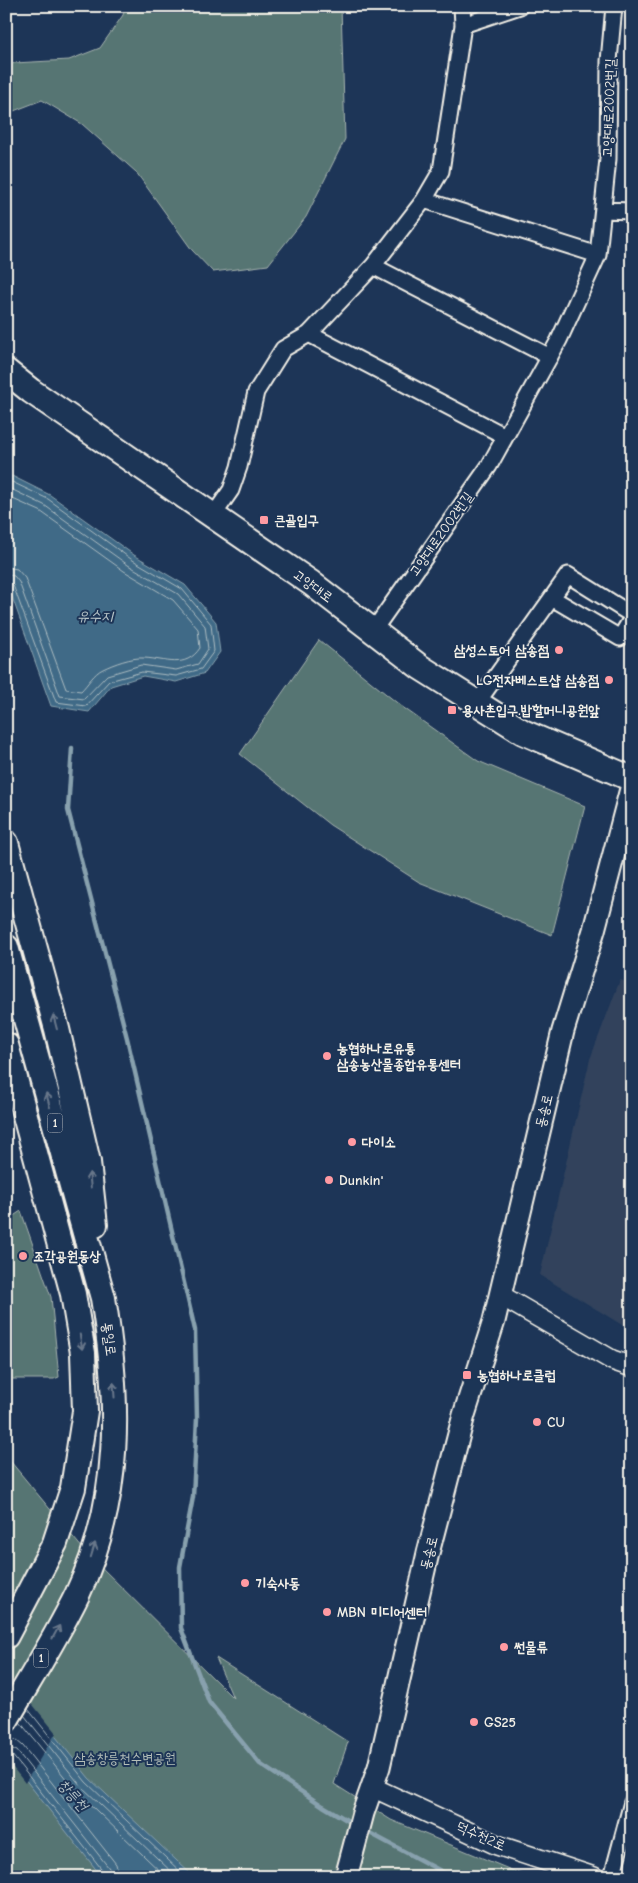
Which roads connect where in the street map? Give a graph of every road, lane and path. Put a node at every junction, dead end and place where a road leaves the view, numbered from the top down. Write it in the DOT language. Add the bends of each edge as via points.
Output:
graph roads {
  1 [pos="462,6"];
  2 [pos="520,6"];
  3 [pos="614,6"];
  4 [pos="463,25"];
  5 [pos="424,200"];
  6 [pos="603,210"];
  7 [pos="632,212"];
  8 [pos="598,256"];
  9 [pos="373,266"];
  10 [pos="309,334"];
  11 [pos="550,357"];
  12 [pos="6,371"];
  13 [pos="6,389"];
  14 [pos="31,391"];
  15 [pos="506,436"];
  16 [pos="213,516"];
  17 [pos="552,598"];
  18 [pos="632,617"];
  19 [pos="373,631"];
  20 [pos="477,703"];
  21 [pos="632,778"];
  22 [pos="632,785"];
  23 [pos="6,843"];
  24 [pos="6,947"];
  25 [pos="6,1045"];
  26 [pos="6,1106"];
  27 [pos="73,1294"];
  28 [pos="500,1295"];
  29 [pos="103,1298"];
  30 [pos="632,1367"];
  31 [pos="6,1636"];
  32 [pos="6,1720"];
  33 [pos="372,1787"];
  34 [pos="632,1802"];
  35 [pos="346,1877"];
  36 [pos="594,1877"];
  37 [pos="612,1877"];
  1 -- 4 [label="street"];
  2 -- 4 [label="street"];
  3 -- 6 [label="street, 고양대로2002번길"];
  4 -- 5 [label="street" via="441,171"];
  5 -- 8 [label="street"];
  5 -- 9 [label="street"];
  6 -- 7 [label="street"];
  6 -- 8 [label="street, 고양대로2002번길"];
  8 -- 11 [label="street, 고양대로2002번길"];
  9 -- 10 [label="street"];
  9 -- 11 [label="street"];
  10 -- 15 [label="street"];
  10 -- 16 [label="street" via="283,350 256,392 239,467 231,490"];
  11 -- 15 [label="street, 고양대로2002번길"];
  12 -- 14 [label="main road, 고양대로"];
  13 -- 14 [label="main road"];
  14 -- 16 [label="main road, 고양대로"];
  15 -- 19 [label="street, 고양대로2002번길" via="489,466"];
  16 -- 19 [label="main road, 고양대로" via="311,583"];
  17 -- 18 [label="street" via="620,638"];
  17 -- 18 [label="street" via="568,575"];
  17 -- 20 [label="street"];
  19 -- 20 [label="main road, 고양대로" via="420,667"];
  20 -- 21 [label="main road, 고양대로" via="523,732"];
  22 -- 28 [label="main road, 동송로" via="594,930 563,1031"];
  29 -- 23 [label="main road, one-way" via="88,1162 57,1029"];
  29 -- 24 [label="main road, 통일로 / 1, one-way"];
  25 -- 27 [label="main road, 통일로 / 1"];
  26 -- 27 [label="main road"];
  27 -- 31 [label="main road, 통일로 / 1, one-way" via="82,1353 85,1411 73,1488 45,1565"];
  28 -- 30 [label="street" via="612,1360"];
  28 -- 33 [label="main road, 동송로" via="428,1553 380,1767"];
  32 -- 29 [label="main road, 통일로 / 1, one-way" via="76,1596 99,1530 114,1458 116,1411 112,1353"];
  33 -- 35 [label="main road, 동송로"];
  33 -- 36 [label="street, 덕수천2로" via="497,1845"];
  34 -- 37 [label="street"];
}
